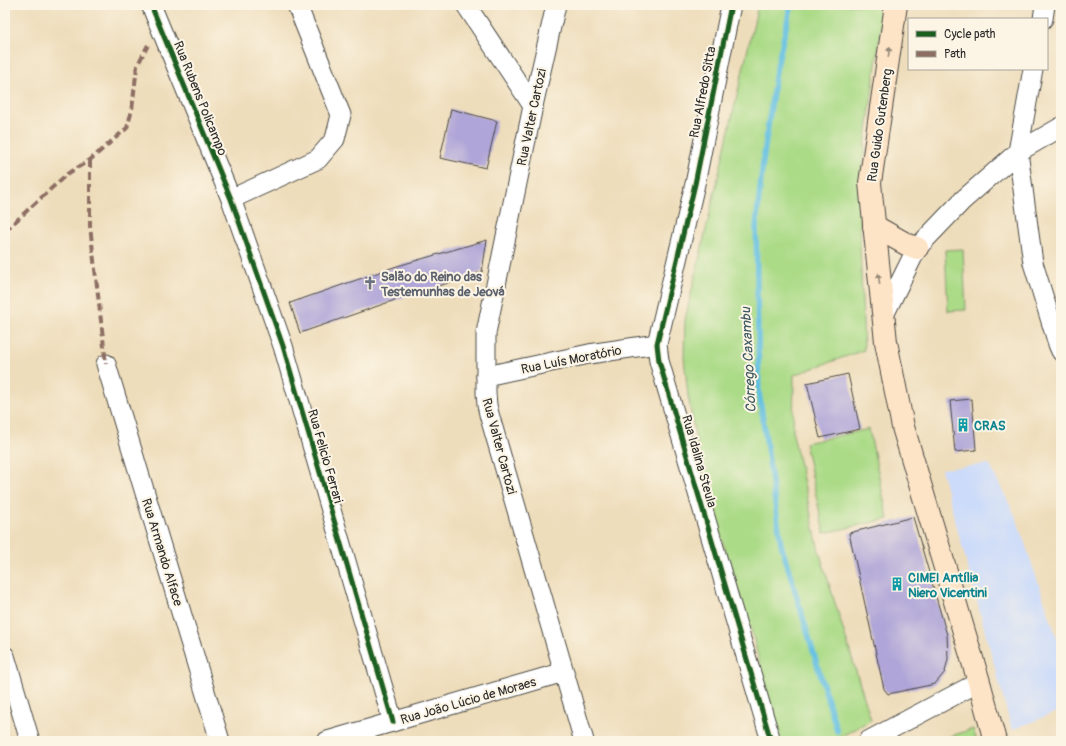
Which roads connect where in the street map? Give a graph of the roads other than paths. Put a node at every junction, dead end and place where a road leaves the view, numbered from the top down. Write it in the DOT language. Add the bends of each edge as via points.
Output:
graph roads {
  1 [pos="151,5"];
  2 [pos="298,5"];
  3 [pos="466,5"];
  4 [pos="556,5"];
  5 [pos="731,5"];
  6 [pos="896,5"];
  7 [pos="1045,5"];
  8 [pos="1043,18"];
  9 [pos="1033,70"];
  10 [pos="533,106"];
  11 [pos="1061,126"];
  12 [pos="1018,152"];
  13 [pos="694,184"];
  14 [pos="231,199"];
  15 [pos="874,226"];
  16 [pos="917,248"];
  17 [pos="883,317"];
  18 [pos="657,344"];
  19 [pos="1061,350"];
  20 [pos="106,364"];
  21 [pos="486,376"];
  22 [pos="5,656"];
  23 [pos="564,672"];
  24 [pos="979,682"];
  25 [pos="393,722"];
  26 [pos="30,741"];
  27 [pos="220,741"];
  28 [pos="327,741"];
  29 [pos="584,741"];
  30 [pos="771,741"];
  31 [pos="868,741"];
  32 [pos="995,741"];
  1 -- 14 [label="street, Rua Rubens Policampo"];
  2 -- 14 [label="street" via="341,115 335,139 318,159"];
  3 -- 10 [label="street"];
  4 -- 10 [label="street, Rua Valter Cartozi"];
  5 -- 13 [label="street, Rua Alfredo Sitta"];
  15 -- 6 [label="street, Rua Guido Gutenberg, one-way" via="870,183"];
  7 -- 8 [label="street"];
  9 -- 12 [label="street"];
  10 -- 21 [label="street, Rua Valter Cartozi" via="486,333"];
  11 -- 12 [label="street"];
  12 -- 16 [label="street" via="963,200"];
  12 -- 19 [label="street" via="1033,263"];
  13 -- 18 [label="street, Rua Idalina Steula"];
  14 -- 25 [label="street, Rua Felicio Ferrari" via="283,346"];
  15 -- 16 [label="street"];
  17 -- 15 [label="street, Rua Guido Gutenberg, one-way"];
  16 -- 17 [label="street"];
  17 -- 24 [label="street, Rua Guido Gutenberg" via="903,427"];
  18 -- 21 [label="street, Rua Luís Moratório" via="589,354"];
  18 -- 30 [label="street, Rua Idalina Steula" via="659,361"];
  20 -- 27 [label="street, Rua Armando Alface"];
  21 -- 23 [label="street, Rua Valter Cartozi" via="488,409"];
  22 -- 26 [label="street"];
  23 -- 25 [label="street, Rua João Lúcio de Moraes"];
  23 -- 29 [label="street, Rua Valter Cartozi"];
  24 -- 31 [label="street"];
  24 -- 32 [label="street, Rua Guido Gutenberg"];
  25 -- 28 [label="street, Rua João Lúcio de Moraes"];
}
